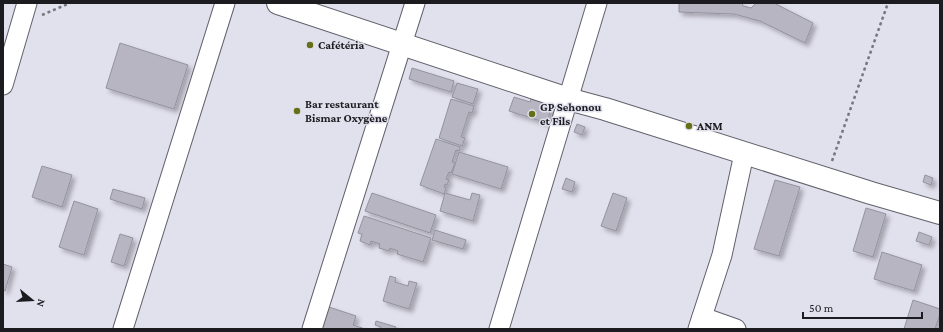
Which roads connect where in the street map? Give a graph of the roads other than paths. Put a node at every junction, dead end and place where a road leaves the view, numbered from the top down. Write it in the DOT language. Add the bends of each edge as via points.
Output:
graph roads {
  1 [pos="27,3"];
  2 [pos="225,3"];
  3 [pos="278,3"];
  4 [pos="415,3"];
  5 [pos="597,3"];
  6 [pos="402,44"];
  7 [pos="3,85"];
  8 [pos="568,99"];
  9 [pos="744,154"];
  10 [pos="940,214"];
  11 [pos="700,323"];
  12 [pos="122,329"];
  13 [pos="312,329"];
  14 [pos="499,329"];
  15 [pos="736,329"];
  1 -- 7 [label="street"];
  2 -- 12 [label="street"];
  3 -- 6 [label="street"];
  4 -- 6 [label="street"];
  5 -- 8 [label="street"];
  6 -- 8 [label="street"];
  6 -- 13 [label="street"];
  8 -- 9 [label="street"];
  8 -- 14 [label="street"];
  9 -- 10 [label="street"];
  9 -- 11 [label="street" via="722,255"];
  11 -- 15 [label="street"];
}
